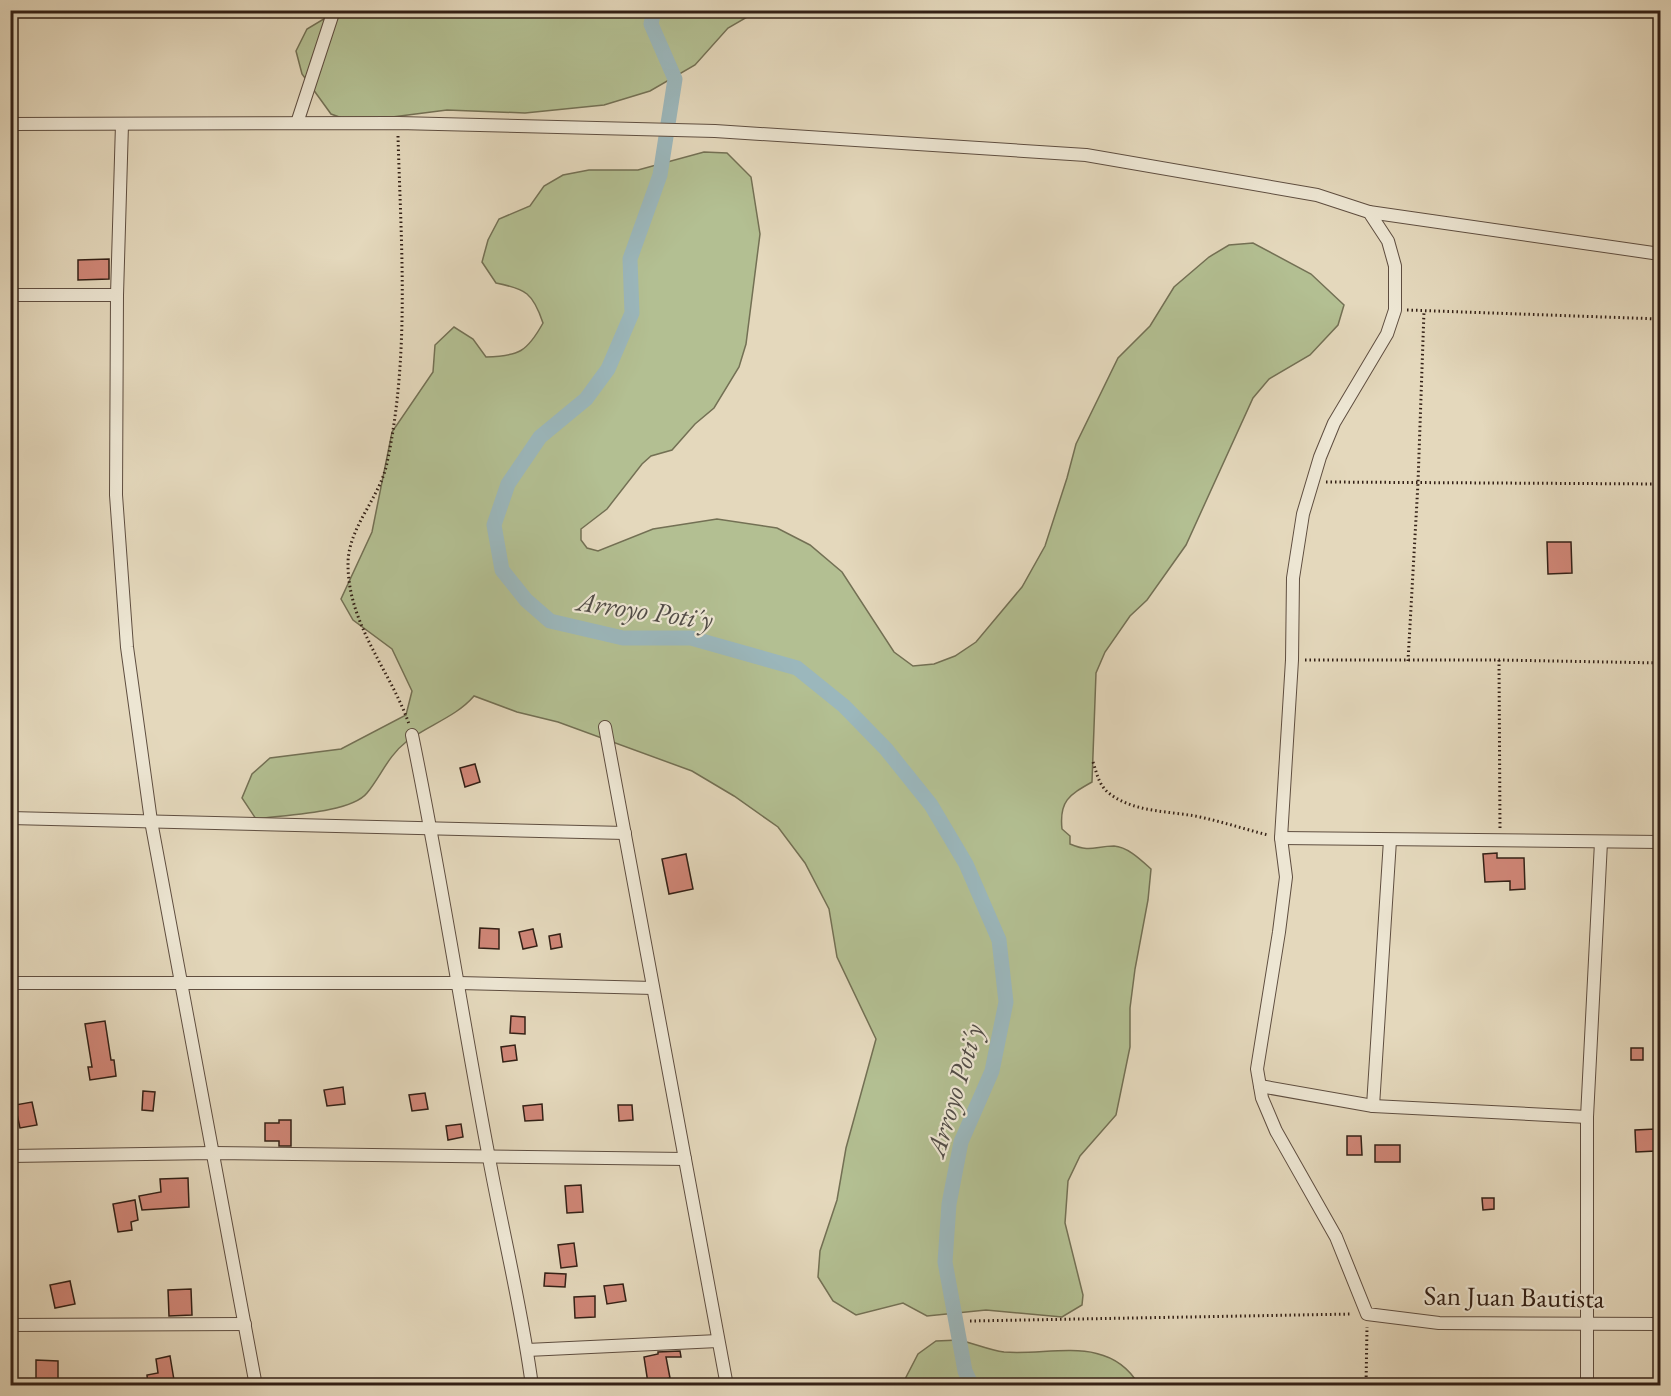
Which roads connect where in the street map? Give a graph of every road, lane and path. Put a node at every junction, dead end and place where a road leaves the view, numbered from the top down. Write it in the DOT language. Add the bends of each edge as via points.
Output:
graph roads {
  1 [pos="334,10"];
  2 [pos="297,123"];
  3 [pos="398,123"];
  4 [pos="10,124"];
  5 [pos="122,124"];
  6 [pos="1369,213"];
  7 [pos="1660,254"];
  8 [pos="10,295"];
  9 [pos="117,295"];
  10 [pos="1395,310"];
  11 [pos="1424,311"];
  12 [pos="1660,319"];
  13 [pos="1312,482"];
  14 [pos="1418,483"];
  15 [pos="1660,484"];
  16 [pos="1292,660"];
  17 [pos="1499,660"];
  18 [pos="1408,661"];
  19 [pos="1660,663"];
  20 [pos="605,727"];
  21 [pos="412,735"];
  22 [pos="1093,762"];
  23 [pos="10,818"];
  24 [pos="151,821"];
  25 [pos="431,828"];
  26 [pos="625,833"];
  27 [pos="1281,838"];
  28 [pos="1390,840"];
  29 [pos="1500,842"];
  30 [pos="1660,842"];
  31 [pos="1601,843"];
  32 [pos="10,983"];
  33 [pos="181,983"];
  34 [pos="459,983"];
  35 [pos="653,988"];
  36 [pos="1260,1086"];
  37 [pos="1373,1106"];
  38 [pos="1587,1117"];
  39 [pos="213,1153"];
  40 [pos="10,1156"];
  41 [pos="489,1158"];
  42 [pos="685,1159"];
  43 [pos="1367,1314"];
  44 [pos="970,1321"];
  45 [pos="1586,1323"];
  46 [pos="245,1324"];
  47 [pos="1660,1324"];
  48 [pos="10,1325"];
  49 [pos="718,1341"];
  50 [pos="527,1350"];
  51 [pos="256,1386"];
  52 [pos="532,1386"];
  53 [pos="727,1386"];
  54 [pos="1366,1386"];
  55 [pos="1587,1386"];
  1 -- 2 [label="street"];
  2 -- 3 [label="street"];
  2 -- 5 [label="street"];
  3 -- 6 [label="street" via="700,130 1086,155 1317,195"];
  3 -- 21 [label="path" via="402,364 387,464 380,486 355,531 348,562 354,609 370,648 402,704"];
  4 -- 5 [label="street"];
  5 -- 9 [label="street"];
  6 -- 7 [label="street"];
  6 -- 10 [label="street" via="1388,241 1395,266"];
  8 -- 9 [label="street"];
  9 -- 24 [label="street" via="116,495 127,647"];
  10 -- 11 [label="path"];
  10 -- 13 [label="street" via="1388,334 1334,423"];
  11 -- 12 [label="path"];
  11 -- 14 [label="path"];
  13 -- 14 [label="path"];
  13 -- 16 [label="street" via="1293,578"];
  14 -- 15 [label="path"];
  14 -- 18 [label="path"];
  16 -- 18 [label="path"];
  16 -- 27 [label="street"];
  17 -- 18 [label="path"];
  17 -- 19 [label="path"];
  17 -- 29 [label="path"];
  20 -- 26 [label="street"];
  21 -- 25 [label="street"];
  22 -- 27 [label="path" via="1099,782 1125,803 1197,816"];
  23 -- 24 [label="street"];
  24 -- 25 [label="street"];
  24 -- 33 [label="street"];
  25 -- 26 [label="street"];
  25 -- 34 [label="street"];
  26 -- 35 [label="street"];
  27 -- 28 [label="street"];
  27 -- 36 [label="street" via="1286,877 1257,1069"];
  28 -- 29 [label="street"];
  28 -- 37 [label="street"];
  29 -- 31 [label="street"];
  30 -- 31 [label="street"];
  31 -- 38 [label="street"];
  32 -- 33 [label="street"];
  33 -- 34 [label="street"];
  33 -- 39 [label="street"];
  34 -- 35 [label="street"];
  34 -- 41 [label="street"];
  35 -- 42 [label="street"];
  36 -- 37 [label="street"];
  36 -- 43 [label="street" via="1276,1131 1336,1237"];
  37 -- 38 [label="street"];
  38 -- 45 [label="street"];
  39 -- 40 [label="street"];
  39 -- 41 [label="street"];
  39 -- 46 [label="street"];
  41 -- 42 [label="street"];
  41 -- 50 [label="street"];
  42 -- 49 [label="street"];
  43 -- 44 [label="path"];
  43 -- 45 [label="street, San Juan Bautista" via="1438,1323"];
  43 -- 54 [label="path"];
  45 -- 47 [label="street, San Juan Bautista"];
  45 -- 55 [label="street"];
  46 -- 48 [label="street"];
  46 -- 51 [label="street"];
  49 -- 50 [label="street"];
  49 -- 53 [label="street"];
  50 -- 52 [label="street"];
}
